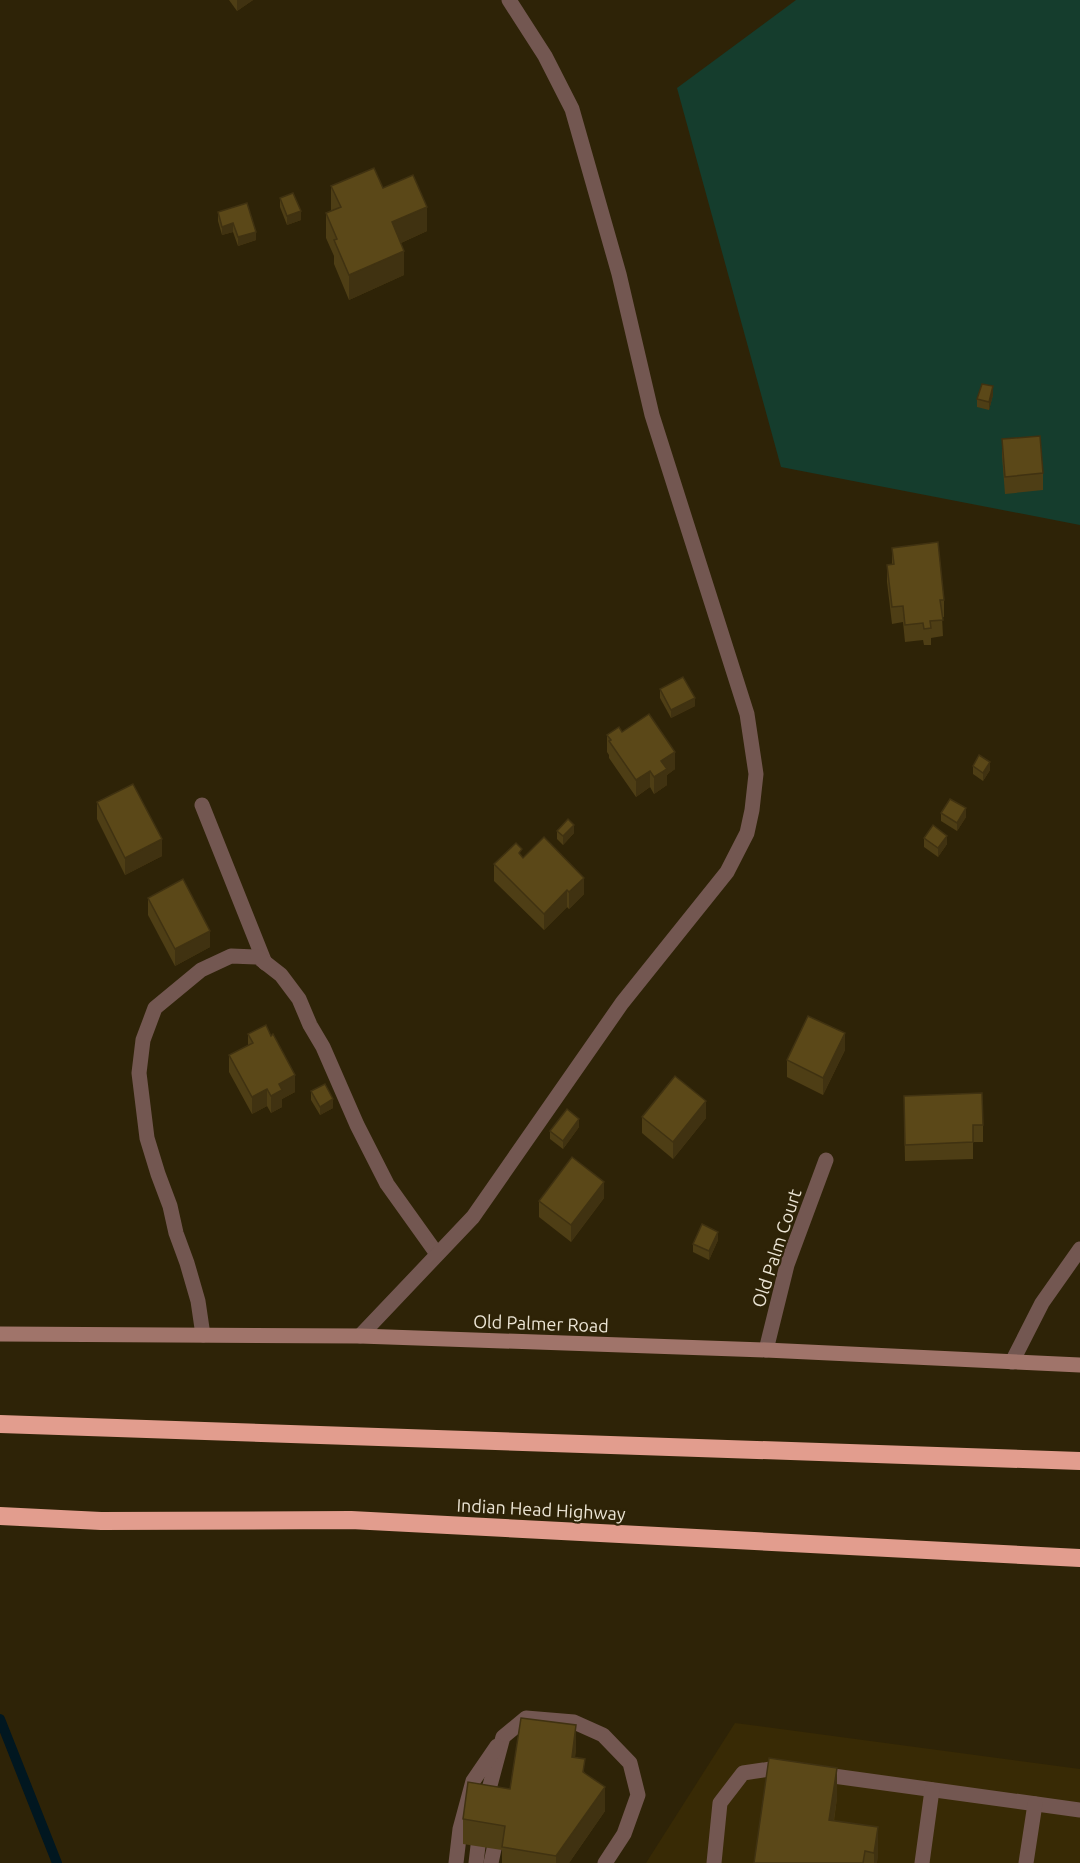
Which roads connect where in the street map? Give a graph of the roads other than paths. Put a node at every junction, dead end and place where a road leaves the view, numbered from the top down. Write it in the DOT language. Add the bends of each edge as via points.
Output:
graph roads {
  1 [pos="509,0"];
  2 [pos="202,805"];
  3 [pos="265,963"];
  4 [pos="826,1160"];
  5 [pos="1080,1249"];
  6 [pos="437,1254"];
  7 [pos="0,1334"];
  8 [pos="203,1335"];
  9 [pos="360,1336"];
  10 [pos="765,1350"];
  11 [pos="1012,1362"];
  12 [pos="1080,1365"];
  13 [pos="0,1424"];
  14 [pos="1080,1461"];
  15 [pos="0,1516"];
  16 [pos="1080,1557"];
  17 [pos="503,1737"];
  18 [pos="932,1790"];
  19 [pos="1035,1804"];
  20 [pos="483,1809"];
  21 [pos="1080,1810"];
  22 [pos="499,1812"];
  23 [pos="488,1853"];
  24 [pos="456,1863"];
  25 [pos="476,1863"];
  26 [pos="605,1863"];
  27 [pos="714,1863"];
  28 [pos="922,1863"];
  29 [pos="1026,1863"];
  1 -- 6 [label="street" via="545,56 572,109 619,274 652,415 747,714 756,774 747,833 727,872 622,1003 473,1217"];
  2 -- 3 [label="street"];
  3 -- 6 [label="street" via="299,999 387,1184"];
  3 -- 8 [label="street" via="258,957 231,956 201,970 155,1008 143,1040 139,1073 147,1138 195,1291"];
  4 -- 10 [label="street, Old Palm Court" via="787,1265"];
  5 -- 11 [label="street" via="1042,1303"];
  6 -- 9 [label="street"];
  7 -- 8 [label="street, Old Palmer Road"];
  8 -- 9 [label="street, Old Palmer Road"];
  9 -- 10 [label="street, Old Palmer Road"];
  10 -- 11 [label="street, Old Palmer Road"];
  11 -- 12 [label="street, Old Palmer Road"];
  13 -- 14 [label="highway"];
  15 -- 16 [label="highway, Indian Head Highway" via="101,1521 351,1520"];
  17 -- 20 [label="street"];
  17 -- 22 [label="street"];
  17 -- 24 [label="street" via="473,1781"];
  17 -- 26 [label="street" via="526,1718 574,1722 603,1735 630,1763 638,1796 624,1834"];
  18 -- 19 [label="street"];
  18 -- 27 [label="street" via="777,1768 742,1773 720,1803"];
  18 -- 28 [label="street"];
  19 -- 21 [label="street"];
  19 -- 29 [label="street"];
  23 -- 25 [label="street"];
}
